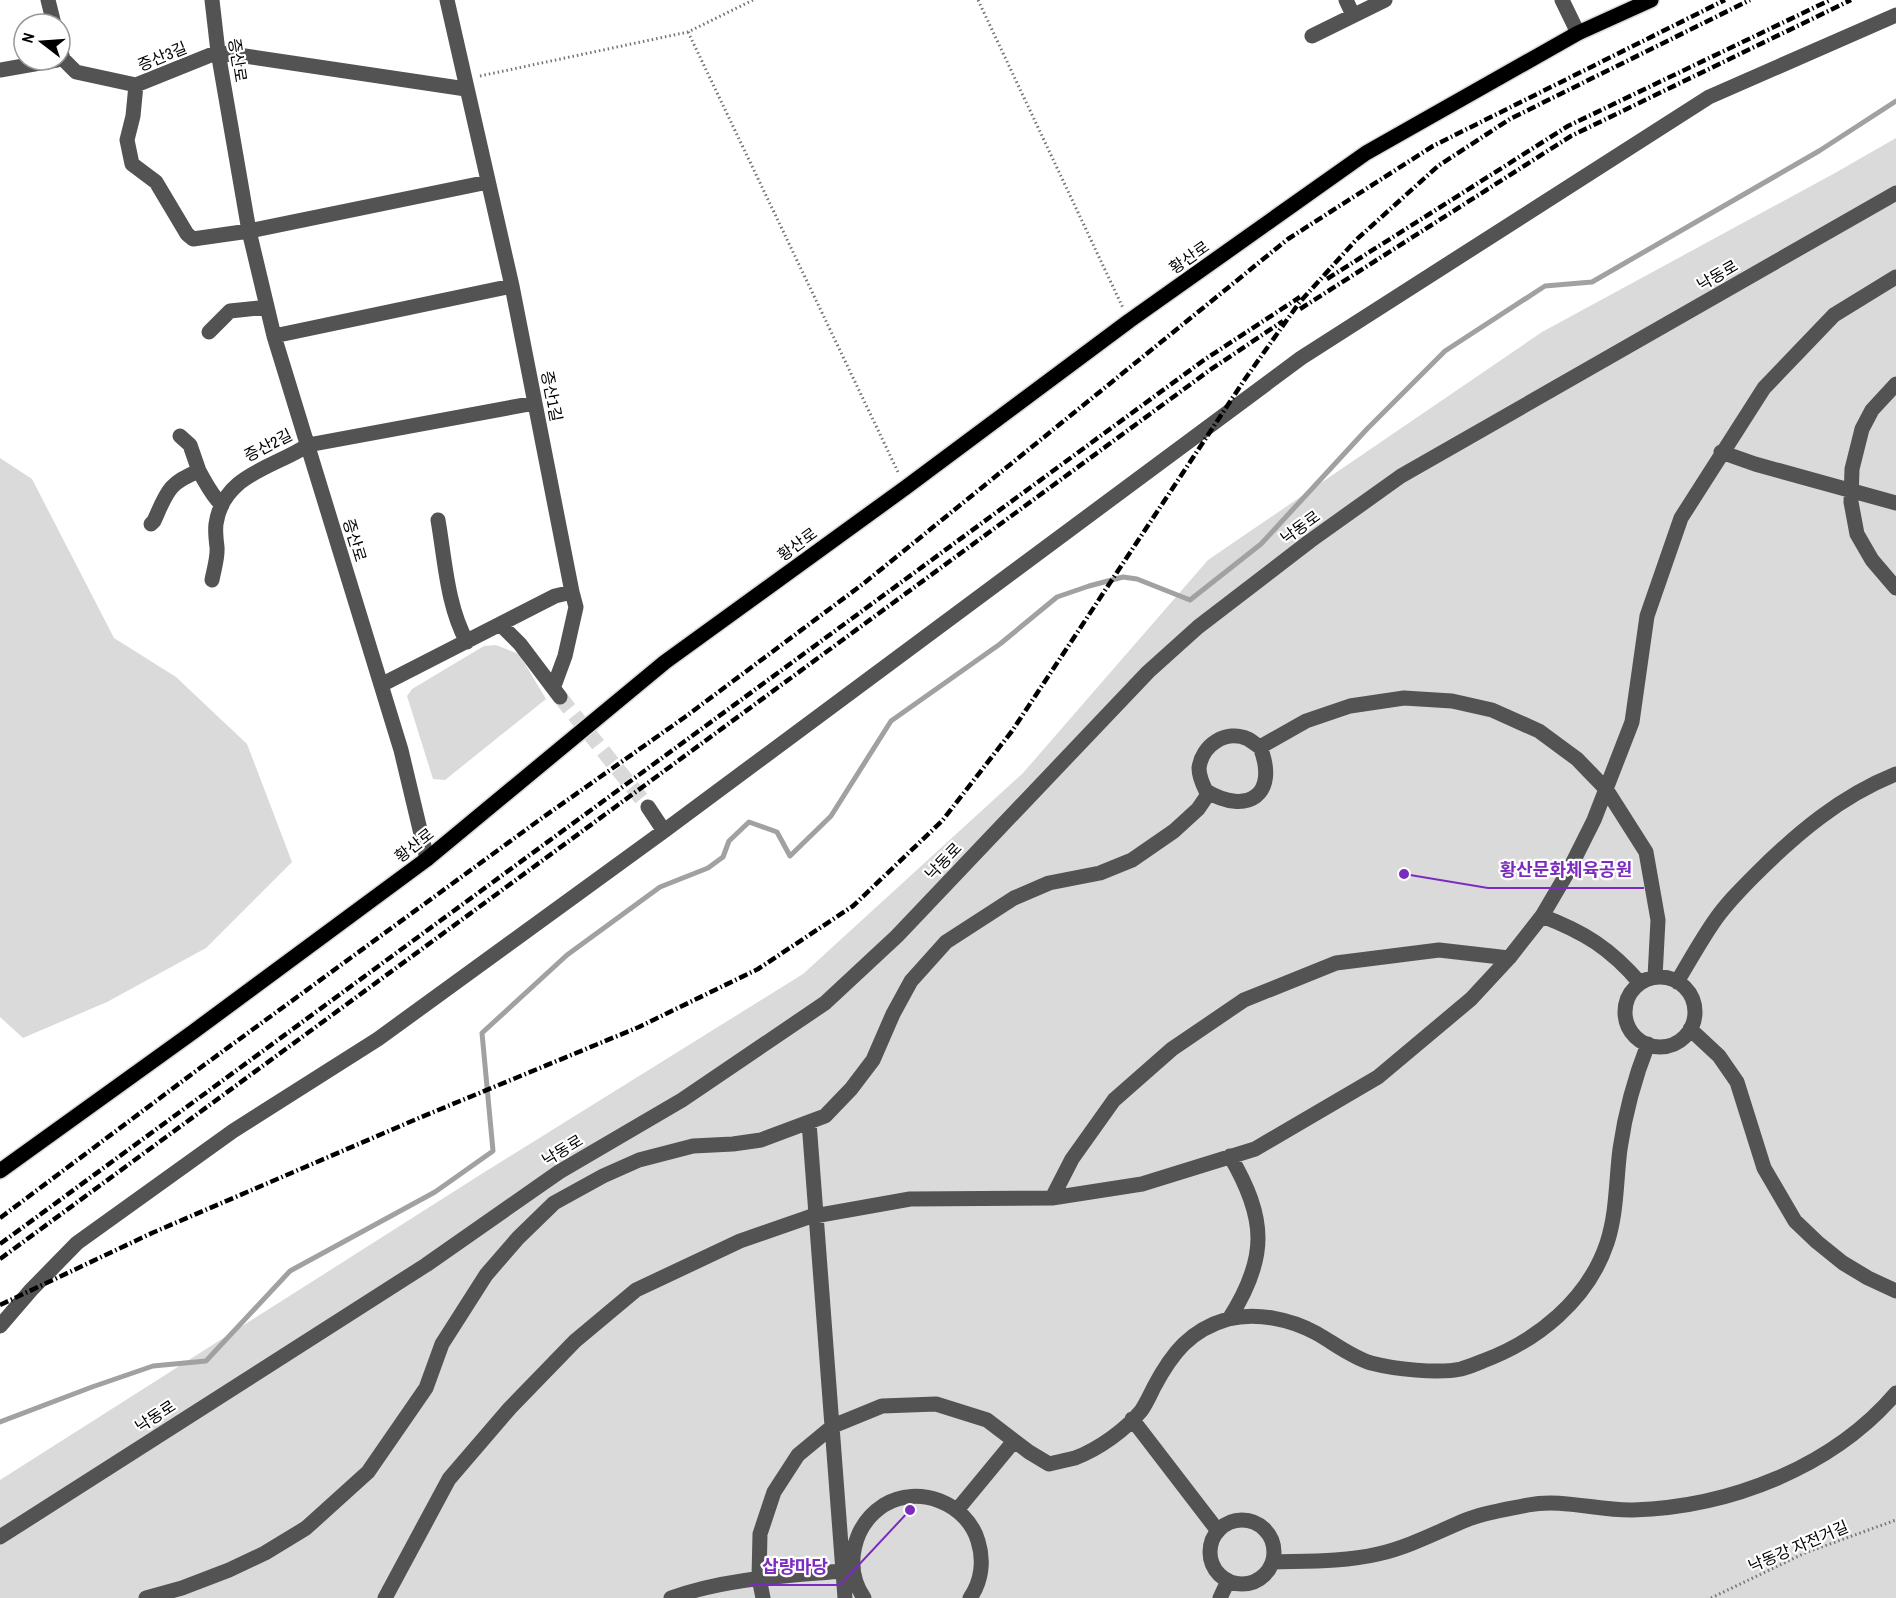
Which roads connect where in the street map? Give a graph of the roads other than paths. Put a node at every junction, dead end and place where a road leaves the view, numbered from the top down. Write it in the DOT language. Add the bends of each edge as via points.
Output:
graph roads {
  1 [pos="212,0"];
  2 [pos="447,0"];
  3 [pos="1346,0"];
  4 [pos="1385,0"];
  5 [pos="1562,0"];
  6 [pos="1651,0"];
  7 [pos="1353,15"];
  8 [pos="1896,15"];
  9 [pos="1578,33"];
  10 [pos="1312,36"];
  11 [pos="218,52"];
  12 [pos="72,68"];
  13 [pos="465,84"];
  14 [pos="136,85"];
  15 [pos="488,182"];
  16 [pos="1896,194"];
  17 [pos="249,231"];
  18 [pos="1896,277"];
  19 [pos="512,286"];
  20 [pos="267,307"];
  21 [pos="209,333"];
  22 [pos="274,336"];
  23 [pos="1896,384"];
  24 [pos="536,403"];
  25 [pos="180,436"];
  26 [pos="308,445"];
  27 [pos="1721,453"];
  28 [pos="199,471"];
  29 [pos="1851,491"];
  30 [pos="1896,503"];
  31 [pos="222,505"];
  32 [pos="438,520"];
  33 [pos="151,524"];
  34 [pos="212,580"];
  35 [pos="1896,588"];
  36 [pos="572,592"];
  37 [pos="500,624"];
  38 [pos="467,642"];
  39 [pos="381,685"];
  40 [pos="1260,747"];
  41 [pos="1896,774"];
  42 [pos="1606,789"];
  43 [pos="1209,793"];
  44 [pos="648,807"];
  45 [pos="664,831"];
  46 [pos="427,859"];
  47 [pos="1542,916"];
  48 [pos="1509,958"];
  49 [pos="1655,977"];
  50 [pos="1677,982"];
  51 [pos="1640,983"];
  52 [pos="1690,1029"];
  53 [pos="1648,1044"];
  54 [pos="809,1122"];
  55 [pos="1230,1156"];
  56 [pos="0,1171"];
  57 [pos="1052,1198"];
  58 [pos="815,1216"];
  59 [pos="1896,1291"];
  60 [pos="1229,1319"];
  61 [pos="0,1326"];
  62 [pos="1896,1393"];
  63 [pos="1132,1419"];
  64 [pos="833,1426"];
  65 [pos="1014,1441"];
  66 [pos="957,1510"];
  67 [pos="1218,1531"];
  68 [pos="0,1537"];
  69 [pos="1273,1562"];
  70 [pos="843,1571"];
  71 [pos="759,1578"];
  72 [pos="1228,1581"];
  73 [pos="146,1598"];
  74 [pos="385,1598"];
  75 [pos="671,1598"];
  76 [pos="764,1598"];
  77 [pos="845,1598"];
  78 [pos="864,1598"];
  79 [pos="970,1598"];
  80 [pos="1220,1598"];
  1 -- 11 [label="street, 증산로"];
  2 -- 13 [label="street, 증산1길"];
  3 -- 7 [label="street"];
  4 -- 7 [label="street"];
  5 -- 9 [label="street"];
  6 -- 9 [label="main road, 황산로"];
  7 -- 10 [label="street"];
  8 -- 45 [label="street" via="1709,97 1301,358"];
  9 -- 46 [label="main road, 황산로" via="1366,153 1129,321 665,662"];
  11 -- 13 [label="street"];
  11 -- 14 [label="street, 증산3길"];
  11 -- 17 [label="street, 증산로"];
  12 -- 14 [label="street, 증산3길"];
  13 -- 15 [label="street, 증산1길"];
  14 -- 17 [label="street" via="127,140 132,164 156,182 193,239"];
  15 -- 17 [label="street"];
  15 -- 19 [label="street, 증산1길"];
  16 -- 68 [label="street, 낙동로" via="1392,483 1310,541 1198,627 1157,664 897,936 825,1003 682,1101 559,1172 426,1265"];
  17 -- 20 [label="street, 증산로"];
  18 -- 27 [label="street" via="1834,315 1764,388"];
  19 -- 22 [label="street"];
  19 -- 24 [label="street, 증산1길"];
  20 -- 21 [label="street" via="230,311"];
  20 -- 22 [label="street, 증산로"];
  22 -- 26 [label="street, 증산로"];
  23 -- 29 [label="street" via="1872,410 1862,429"];
  24 -- 26 [label="street, 증산2길"];
  24 -- 36 [label="street, 증산1길"];
  25 -- 28 [label="street" via="190,445"];
  26 -- 31 [label="street, 증산2길" via="246,477"];
  26 -- 39 [label="street, 증산로"];
  27 -- 29 [label="street"];
  27 -- 42 [label="street" via="1681,518 1650,605 1632,722"];
  28 -- 31 [label="street"];
  28 -- 33 [label="street" via="176,481"];
  29 -- 30 [label="street"];
  29 -- 35 [label="street" via="1857,534 1872,560"];
  31 -- 34 [label="street, 증산2길" via="216,523"];
  32 -- 38 [label="street" via="454,612"];
  36 -- 37 [label="street" via="555,596"];
  36 -- 37 [label="street, 증산1길" via="576,607 557,692"];
  37 -- 38 [label="street"];
  38 -- 39 [label="street"];
  39 -- 46 [label="street, 증산로"];
  40 -- 42 [label="street" via="1306,721 1350,706 1404,698 1452,701 1492,710 1539,731 1577,759"];
  40 -- 43 [label="street" via="1266,777 1259,793 1245,802"];
  40 -- 43 [label="street" via="1239,737 1224,736 1216,741 1206,751 1199,769"];
  41 -- 50 [label="street" via="1828,810 1777,853 1713,923"];
  42 -- 47 [label="street" via="1569,870"];
  42 -- 49 [label="street" via="1646,852 1658,920"];
  43 -- 54 [label="street" via="1174,831 1132,860 1100,873 1049,883 1014,898 946,942 911,981 873,1060 851,1089 825,1116"];
  44 -- 45 [label="street"];
  45 -- 61 [label="street" via="378,1039 233,1131 77,1243"];
  46 -- 56 [label="main road, 황산로"];
  47 -- 48 [label="street"];
  47 -- 51 [label="street" via="1599,943"];
  48 -- 55 [label="street" via="1471,999 1378,1077 1255,1149"];
  48 -- 57 [label="street" via="1439,950 1336,963 1244,1000 1172,1049 1114,1100 1072,1159"];
  49 -- 50 [label="street"];
  49 -- 51 [label="street"];
  50 -- 52 [label="street" via="1690,994 1694,1006"];
  51 -- 53 [label="street" via="1627,1000 1626,1022 1639,1040"];
  52 -- 53 [label="street" via="1673,1044"];
  52 -- 59 [label="street" via="1719,1056 1737,1082 1764,1168 1795,1221 1843,1263"];
  53 -- 60 [label="street" via="1620,1147 1606,1244 1574,1299 1551,1323 1522,1344 1461,1369 1400,1368 1370,1363 1290,1320"];
  54 -- 58 [label="street"];
  54 -- 73 [label="street" via="761,1140 693,1146 639,1160 554,1203 486,1275 442,1344 426,1388 368,1472 306,1528 265,1553 182,1588"];
  55 -- 57 [label="street" via="1142,1184"];
  55 -- 60 [label="street" via="1254,1206 1258,1256"];
  57 -- 58 [label="street" via="910,1199"];
  58 -- 64 [label="street"];
  58 -- 74 [label="street" via="740,1241 636,1290 575,1341 449,1479"];
  60 -- 63 [label="street" via="1187,1340 1170,1359 1142,1410"];
  62 -- 69 [label="street" via="1843,1441 1809,1463 1733,1495 1633,1510 1532,1504 1469,1518 1438,1534 1377,1554"];
  63 -- 65 [label="street" via="1100,1445 1049,1464"];
  63 -- 67 [label="street"];
  64 -- 65 [label="street" via="882,1406 936,1404 987,1420"];
  64 -- 70 [label="street"];
  64 -- 71 [label="street" via="798,1455 774,1492 760,1534"];
  65 -- 66 [label="street"];
  66 -- 78 [label="street" via="926,1497 905,1497 885,1504 869,1518 858,1535 852,1556 854,1576"];
  66 -- 79 [label="street" via="975,1532 982,1553 981,1575"];
  67 -- 69 [label="street" via="1241,1519 1261,1525 1273,1541"];
  67 -- 72 [label="street" via="1210,1555 1219,1575"];
  69 -- 72 [label="street" via="1268,1572 1250,1584"];
  70 -- 71 [label="street"];
  70 -- 77 [label="street"];
  71 -- 75 [label="street"];
  71 -- 76 [label="street"];
  72 -- 80 [label="street"];
}
